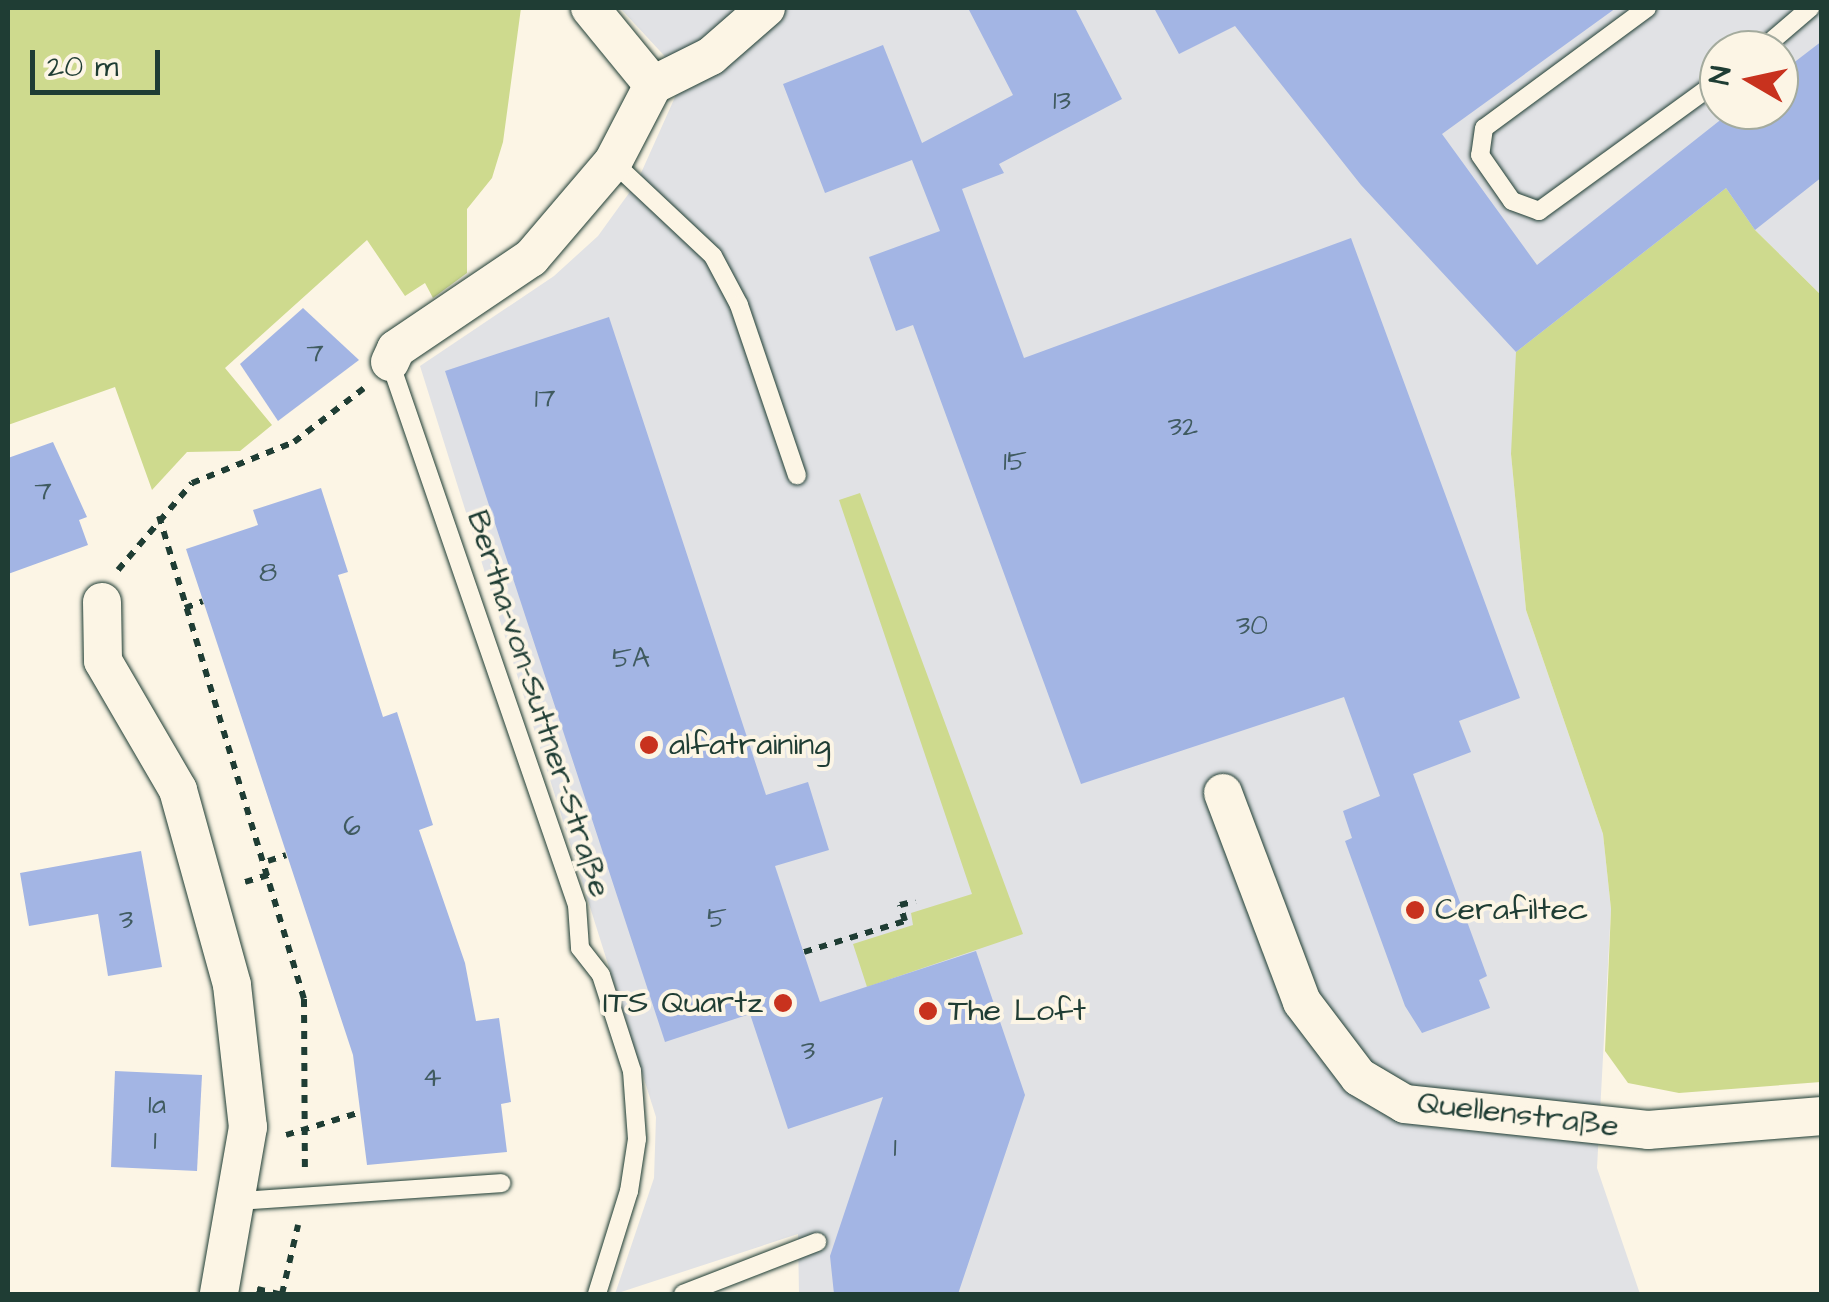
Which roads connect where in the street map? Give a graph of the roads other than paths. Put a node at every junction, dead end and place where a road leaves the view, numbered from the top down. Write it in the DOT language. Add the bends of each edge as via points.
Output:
graph roads {
  1 [pos="590,8"];
  2 [pos="766,8"];
  3 [pos="1647,8"];
  4 [pos="1810,8"];
  5 [pos="1784,30"];
  6 [pos="653,86"];
  7 [pos="1699,94"];
  8 [pos="613,162"];
  9 [pos="390,362"];
  10 [pos="797,475"];
  11 [pos="102,602"];
  12 [pos="1223,793"];
  13 [pos="1822,1116"];
  14 [pos="501,1183"];
  15 [pos="239,1202"];
  16 [pos="817,1242"];
  17 [pos="219,1294"];
  18 [pos="596,1294"];
  19 [pos="684,1294"];
  1 -- 6 [label="street"];
  2 -- 6 [label="street" via="711,56"];
  3 -- 7 [label="lane" via="1484,128 1480,155 1512,201 1538,211"];
  4 -- 5 [label="lane"];
  6 -- 8 [label="street"];
  8 -- 9 [label="street" via="531,258 396,349"];
  8 -- 10 [label="lane" via="713,256 739,306"];
  9 -- 18 [label="lane, Bertha-von-Suttner-Straße" via="577,904 580,948 601,975 632,1071 637,1138 629,1192"];
  11 -- 15 [label="street" via="103,661 174,780 210,893 237,1018 246,1146"];
  12 -- 13 [label="street, Quellenstraße" via="1302,1002 1360,1077 1405,1104 1648,1130"];
  14 -- 15 [label="lane"];
  15 -- 17 [label="street"];
  16 -- 19 [label="lane"];
}
